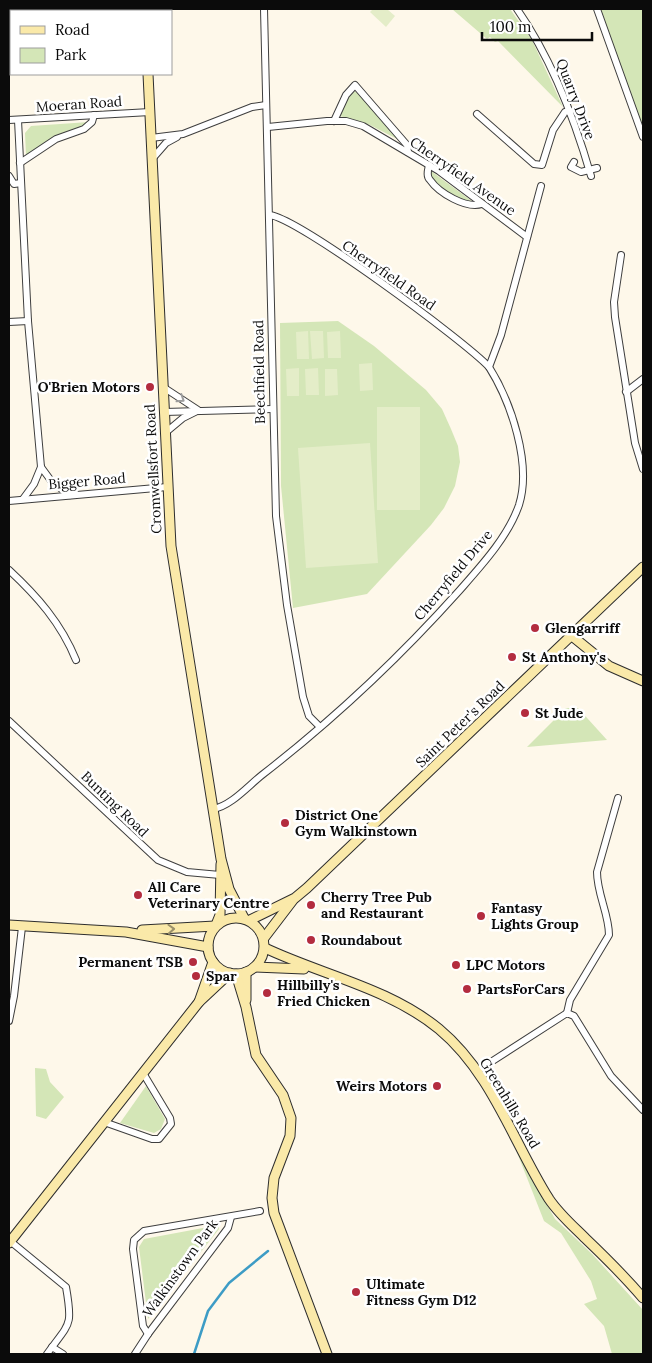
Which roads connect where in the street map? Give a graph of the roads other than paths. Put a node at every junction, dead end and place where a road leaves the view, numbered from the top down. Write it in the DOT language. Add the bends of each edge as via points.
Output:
graph roads {
  1 [pos="264,9"];
  2 [pos="517,9"];
  3 [pos="597,9"];
  4 [pos="148,75"];
  5 [pos="266,105"];
  6 [pos="570,111"];
  7 [pos="150,112"];
  8 [pos="477,114"];
  9 [pos="94,115"];
  10 [pos="9,120"];
  11 [pos="18,120"];
  12 [pos="334,121"];
  13 [pos="268,127"];
  14 [pos="183,134"];
  15 [pos="643,137"];
  16 [pos="151,138"];
  17 [pos="408,152"];
  18 [pos="152,159"];
  19 [pos="574,162"];
  20 [pos="20,163"];
  21 [pos="429,165"];
  22 [pos="597,168"];
  23 [pos="590,173"];
  24 [pos="9,176"];
  25 [pos="21,183"];
  26 [pos="541,186"];
  27 [pos="482,204"];
  28 [pos="269,215"];
  29 [pos="527,237"];
  30 [pos="621,255"];
  31 [pos="28,321"];
  32 [pos="9,322"];
  33 [pos="489,367"];
  34 [pos="643,380"];
  35 [pos="163,387"];
  36 [pos="626,392"];
  37 [pos="272,409"];
  38 [pos="199,411"];
  39 [pos="164,412"];
  40 [pos="165,433"];
  41 [pos="41,467"];
  42 [pos="643,469"];
  43 [pos="167,487"];
  44 [pos="70,495"];
  45 [pos="23,500"];
  46 [pos="9,501"];
  47 [pos="643,567"];
  48 [pos="9,570"];
  49 [pos="572,636"];
  50 [pos="76,660"];
  51 [pos="643,681"];
  52 [pos="9,721"];
  53 [pos="320,727"];
  54 [pos="618,798"];
  55 [pos="213,809"];
  56 [pos="221,859"];
  57 [pos="220,875"];
  58 [pos="294,898"];
  59 [pos="247,919"];
  60 [pos="9,925"];
  61 [pos="216,926"];
  62 [pos="22,927"];
  63 [pos="126,932"];
  64 [pos="264,938"];
  65 [pos="208,947"];
  66 [pos="265,948"];
  67 [pos="213,962"];
  68 [pos="255,967"];
  69 [pos="315,970"];
  70 [pos="246,972"];
  71 [pos="233,974"];
  72 [pos="199,1002"];
  73 [pos="246,1007"];
  74 [pos="567,1013"];
  75 [pos="9,1021"];
  76 [pos="477,1071"];
  77 [pos="143,1073"];
  78 [pos="643,1110"];
  79 [pos="104,1122"];
  80 [pos="260,1211"];
  81 [pos="231,1216"];
  82 [pos="9,1242"];
  83 [pos="643,1298"];
  84 [pos="148,1334"];
  85 [pos="52,1347"];
  86 [pos="47,1354"];
  87 [pos="64,1354"];
  88 [pos="135,1354"];
  89 [pos="327,1354"];
  1 -- 5 [label="street, Beechfield Road"];
  2 -- 6 [label="street, Quarry Drive" via="538,40"];
  3 -- 15 [label="street"];
  4 -- 7 [label="main road, Cromwellsfort Road"];
  5 -- 13 [label="street, Beechfield Road"];
  5 -- 14 [label="street" via="252,107"];
  6 -- 8 [label="street" via="565,112 553,130 542,165 534,164"];
  6 -- 23 [label="street, Quarry Drive"];
  7 -- 9 [label="street, Moeran Road"];
  7 -- 16 [label="main road, Cromwellsfort Road"];
  9 -- 11 [label="street, Moeran Road"];
  9 -- 20 [label="street" via="84,129 56,139"];
  10 -- 11 [label="street, Moeran Road"];
  11 -- 20 [label="street"];
  12 -- 13 [label="street, Cherryfield Avenue"];
  12 -- 17 [label="street, Cherryfield Avenue" via="363,126"];
  12 -- 17 [label="street" via="346,95 355,85 407,145"];
  13 -- 28 [label="street, Beechfield Road"];
  14 -- 16 [label="street"];
  14 -- 18 [label="street" via="166,143"];
  16 -- 18 [label="main road, Cromwellsfort Road"];
  17 -- 21 [label="street, Cherryfield Avenue"];
  18 -- 35 [label="main road, Cromwellsfort Road"];
  19 -- 23 [label="street" via="571,167"];
  20 -- 25 [label="street"];
  21 -- 27 [label="street, Cherryfield Avenue"];
  21 -- 27 [label="street" via="430,181 453,199 467,205"];
  22 -- 23 [label="street"];
  24 -- 25 [label="street" via="14,184"];
  25 -- 31 [label="street"];
  26 -- 29 [label="street"];
  27 -- 29 [label="street, Cherryfield Avenue"];
  28 -- 33 [label="street, Cherryfield Road" via="288,221 365,272 453,335"];
  28 -- 37 [label="street, Beechfield Road"];
  29 -- 33 [label="street" via="501,335"];
  30 -- 36 [label="street" via="614,302"];
  31 -- 32 [label="street"];
  31 -- 41 [label="street"];
  33 -- 53 [label="street, Cherryfield Drive" via="512,412 518,441 521,488 514,518 474,574 441,611"];
  34 -- 36 [label="street"];
  35 -- 38 [label="street, one-way"];
  35 -- 39 [label="main road, Cromwellsfort Road"];
  36 -- 42 [label="street"];
  37 -- 38 [label="street"];
  37 -- 53 [label="street, Beechfield Road" via="276,516 287,605 302,697 309,716"];
  38 -- 39 [label="street"];
  38 -- 40 [label="street" via="183,418"];
  39 -- 40 [label="main road, Cromwellsfort Road"];
  40 -- 43 [label="main road, Cromwellsfort Road"];
  41 -- 44 [label="street" via="52,482"];
  41 -- 45 [label="street"];
  43 -- 44 [label="street, Bigger Road"];
  43 -- 55 [label="main road, Cromwellsfort Road" via="171,546"];
  44 -- 45 [label="street, Bigger Road"];
  45 -- 46 [label="street, Bigger Road"];
  47 -- 49 [label="main road, Saint Peter's Road"];
  48 -- 50 [label="street" via="50,612"];
  49 -- 51 [label="main road" via="609,666"];
  49 -- 58 [label="main road, Saint Peter's Road"];
  52 -- 57 [label="street, Bunting Road" via="158,860 187,872"];
  53 -- 55 [label="street, Cherryfield Drive" via="228,802"];
  54 -- 74 [label="street" via="597,872 609,935 570,1000"];
  55 -- 56 [label="main road, Cromwellsfort Road"];
  56 -- 57 [label="main road, Cromwellsfort Road"];
  56 -- 59 [label="main road, Cromwellsfort Road" via="229,889"];
  57 -- 61 [label="main road, Cromwellsfort Road" via="220,915"];
  58 -- 59 [label="main road, Saint Peter's Road"];
  58 -- 64 [label="main road, Saint Peter's Road"];
  59 -- 61 [label="main road" via="229,918"];
  59 -- 64 [label="main road" via="256,925"];
  60 -- 62 [label="main road"];
  63 -- 61 [label="main road, one-way"];
  61 -- 65 [label="main road" via="210,934"];
  62 -- 63 [label="main road"];
  62 -- 75 [label="street"];
  63 -- 65 [label="main road"];
  64 -- 66 [label="main road"];
  65 -- 67 [label="main road"];
  66 -- 68 [label="main road"];
  66 -- 69 [label="main road, Greenhills Road"];
  67 -- 71 [label="main road"];
  67 -- 72 [label="main road"];
  68 -- 69 [label="main road, Greenhills Road"];
  68 -- 70 [label="main road"];
  69 -- 76 [label="main road, Greenhills Road" via="377,992 426,1019 452,1041"];
  70 -- 71 [label="main road"];
  70 -- 73 [label="main road"];
  71 -- 72 [label="main road"];
  71 -- 73 [label="main road"];
  72 -- 77 [label="main road"];
  73 -- 89 [label="main road" via="256,1054 283,1095 291,1118 290,1136 274,1178 274,1213"];
  74 -- 76 [label="street"];
  74 -- 78 [label="street" via="574,1016 610,1076"];
  76 -- 83 [label="main road, Greenhills Road" via="550,1200"];
  77 -- 79 [label="main road"];
  77 -- 79 [label="street" via="170,1118 168,1128 159,1139 152,1139"];
  79 -- 82 [label="main road"];
  80 -- 81 [label="street, Walkinstown Park"];
  81 -- 84 [label="street, Walkinstown Park" via="228,1228"];
  81 -- 84 [label="street, Walkinstown Park" via="144,1231 134,1240 143,1326"];
  82 -- 85 [label="street" via="66,1287 70,1322"];
  84 -- 88 [label="street, Walkinstown Park"];
  85 -- 86 [label="street"];
  85 -- 87 [label="street"];
}
